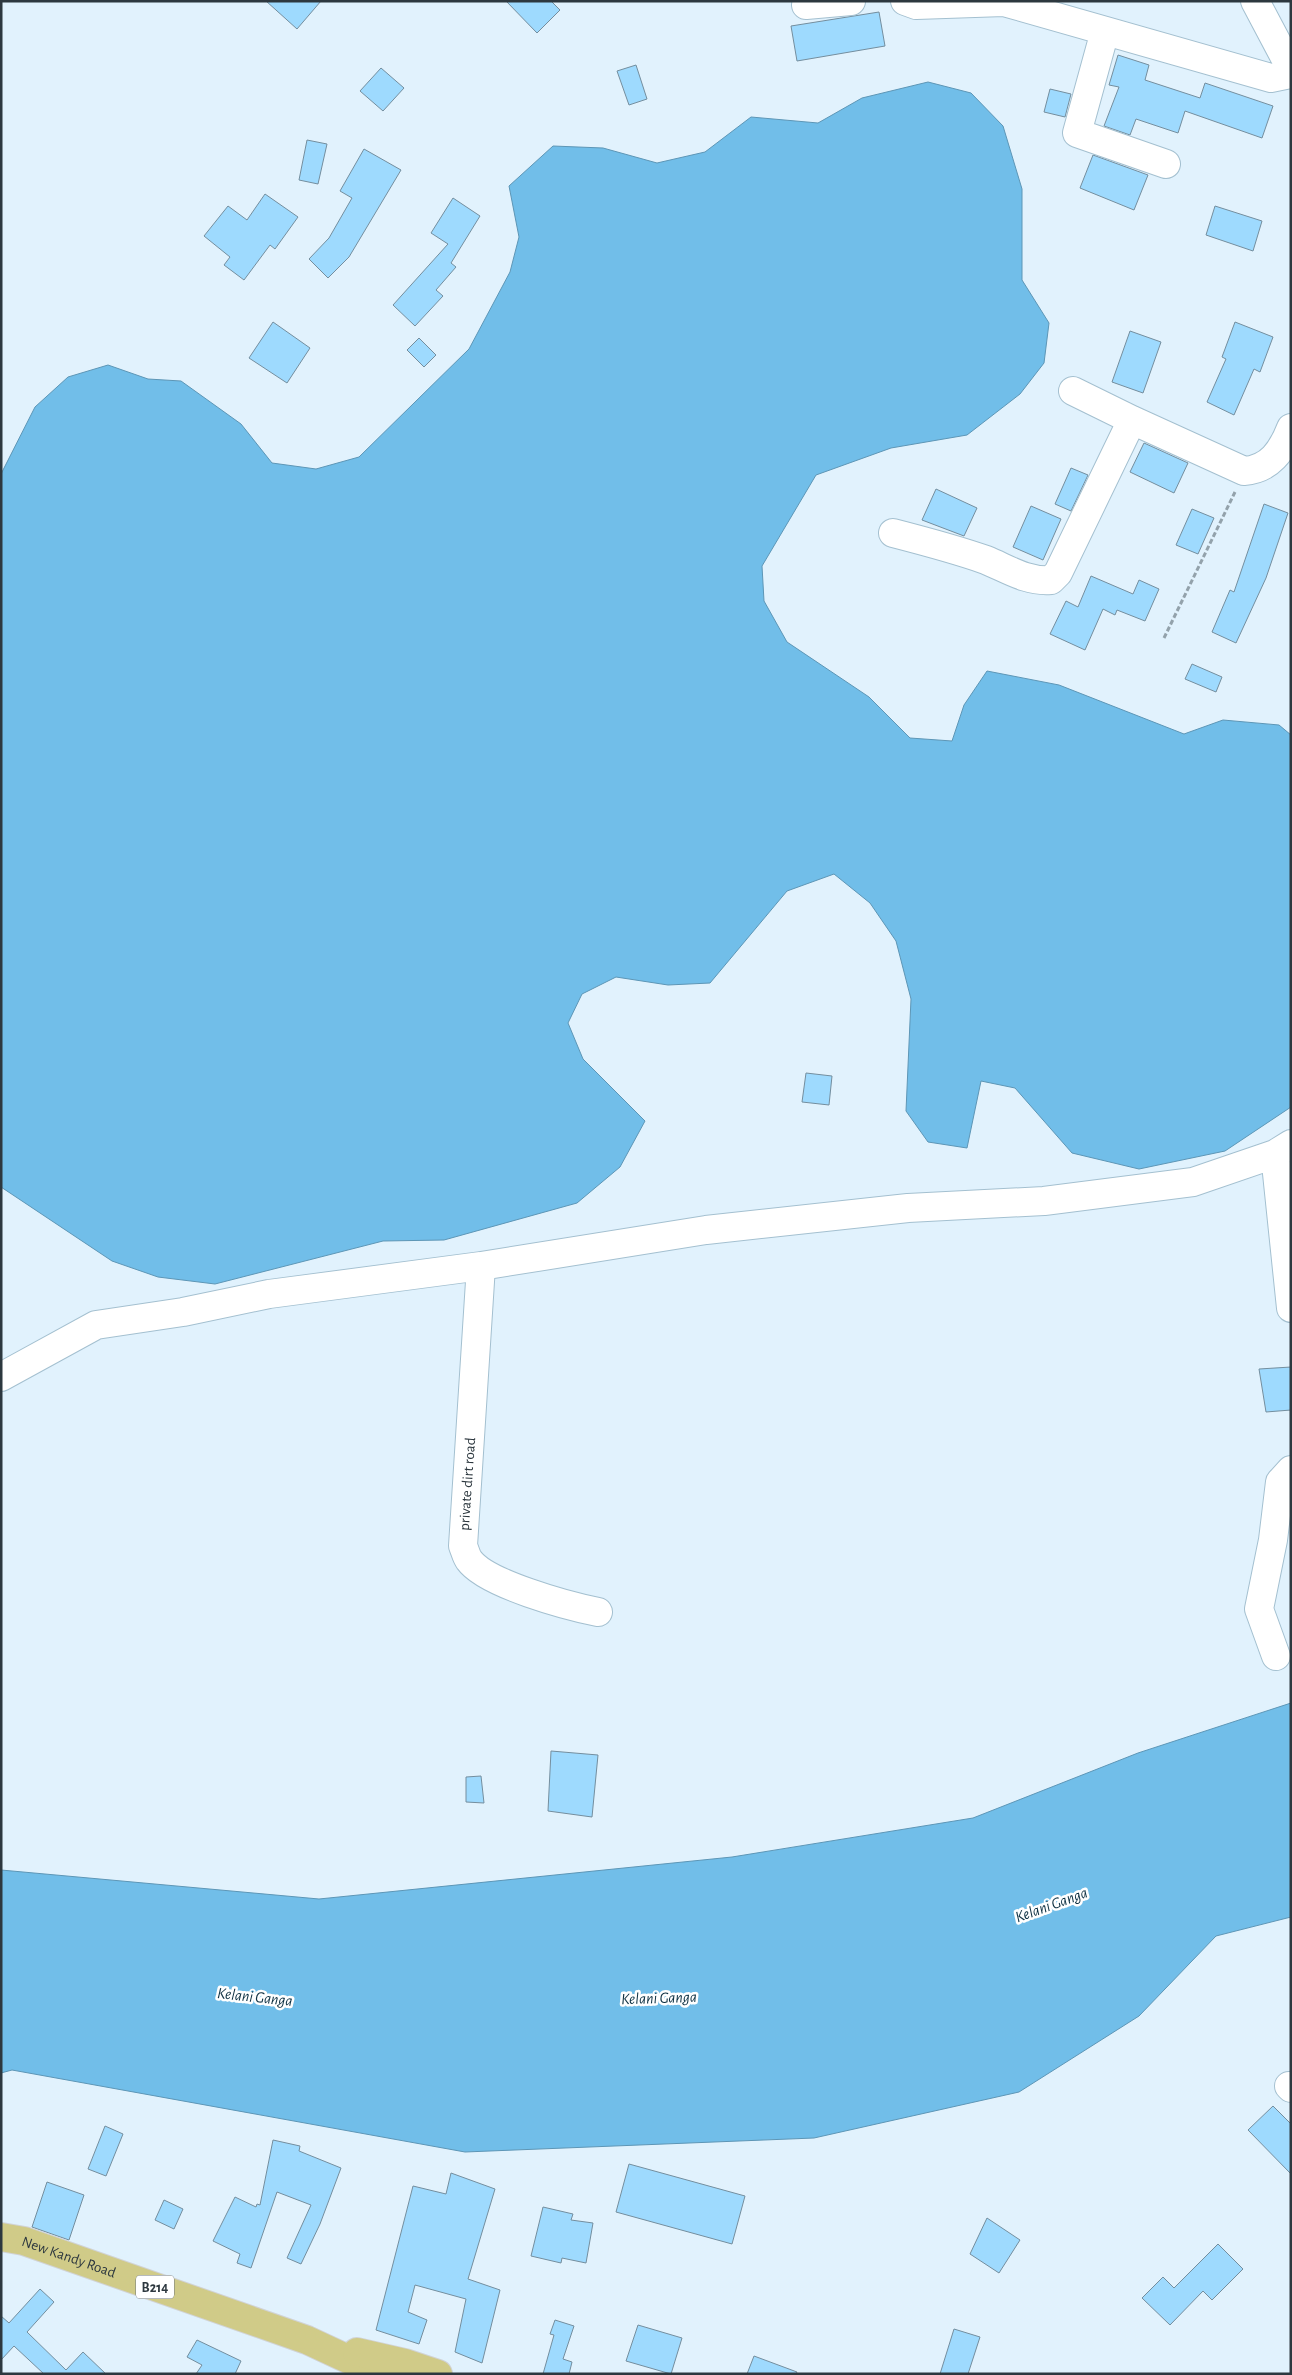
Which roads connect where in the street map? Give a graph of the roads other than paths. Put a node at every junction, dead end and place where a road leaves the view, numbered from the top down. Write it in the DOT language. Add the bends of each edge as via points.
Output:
graph roads {
  1 [pos="851,1"];
  2 [pos="906,1"];
  3 [pos="1255,1"];
  4 [pos="806,5"];
  5 [pos="1105,31"];
  6 [pos="1291,69"];
  7 [pos="1291,74"];
  8 [pos="1166,164"];
  9 [pos="1073,391"];
  10 [pos="1132,420"];
  11 [pos="1291,428"];
  12 [pos="893,533"];
  13 [pos="1283,1149"];
  14 [pos="481,1266"];
  15 [pos="1291,1308"];
  16 [pos="1,1378"];
  17 [pos="1291,1470"];
  18 [pos="598,1612"];
  19 [pos="1276,1656"];
  20 [pos="1,2237"];
  21 [pos="307,2340"];
  22 [pos="404,2368"];
  23 [pos="380,2374"];
  24 [pos="438,2374"];
  1 -- 4 [label="street"];
  2 -- 5 [label="street" via="916,5 1004,2"];
  3 -- 6 [label="street"];
  5 -- 7 [label="street" via="1271,78"];
  5 -- 8 [label="street" via="1078,132"];
  9 -- 10 [label="street"];
  10 -- 11 [label="street" via="1244,470 1257,470 1270,462"];
  10 -- 12 [label="street" via="1058,573 1051,580 1025,577 986,560"];
  13 -- 14 [label="street" via="1193,1182 1044,1202 908,1208 706,1230"];
  13 -- 15 [label="street"];
  14 -- 16 [label="street" via="269,1294 183,1312 96,1325"];
  14 -- 18 [label="street, private dirt road" via="463,1546 469,1560 488,1575 559,1604"];
  17 -- 19 [label="street" via="1280,1482 1273,1540 1259,1609"];
  20 -- 21 [label="main road, New Kandy Road / B214" via="24,2241"];
  21 -- 22 [label="main road, New Kandy Road / B214"];
  21 -- 23 [label="main road, New Kandy Road / B214"];
  22 -- 24 [label="main road, New Kandy Road / B214"];
}
